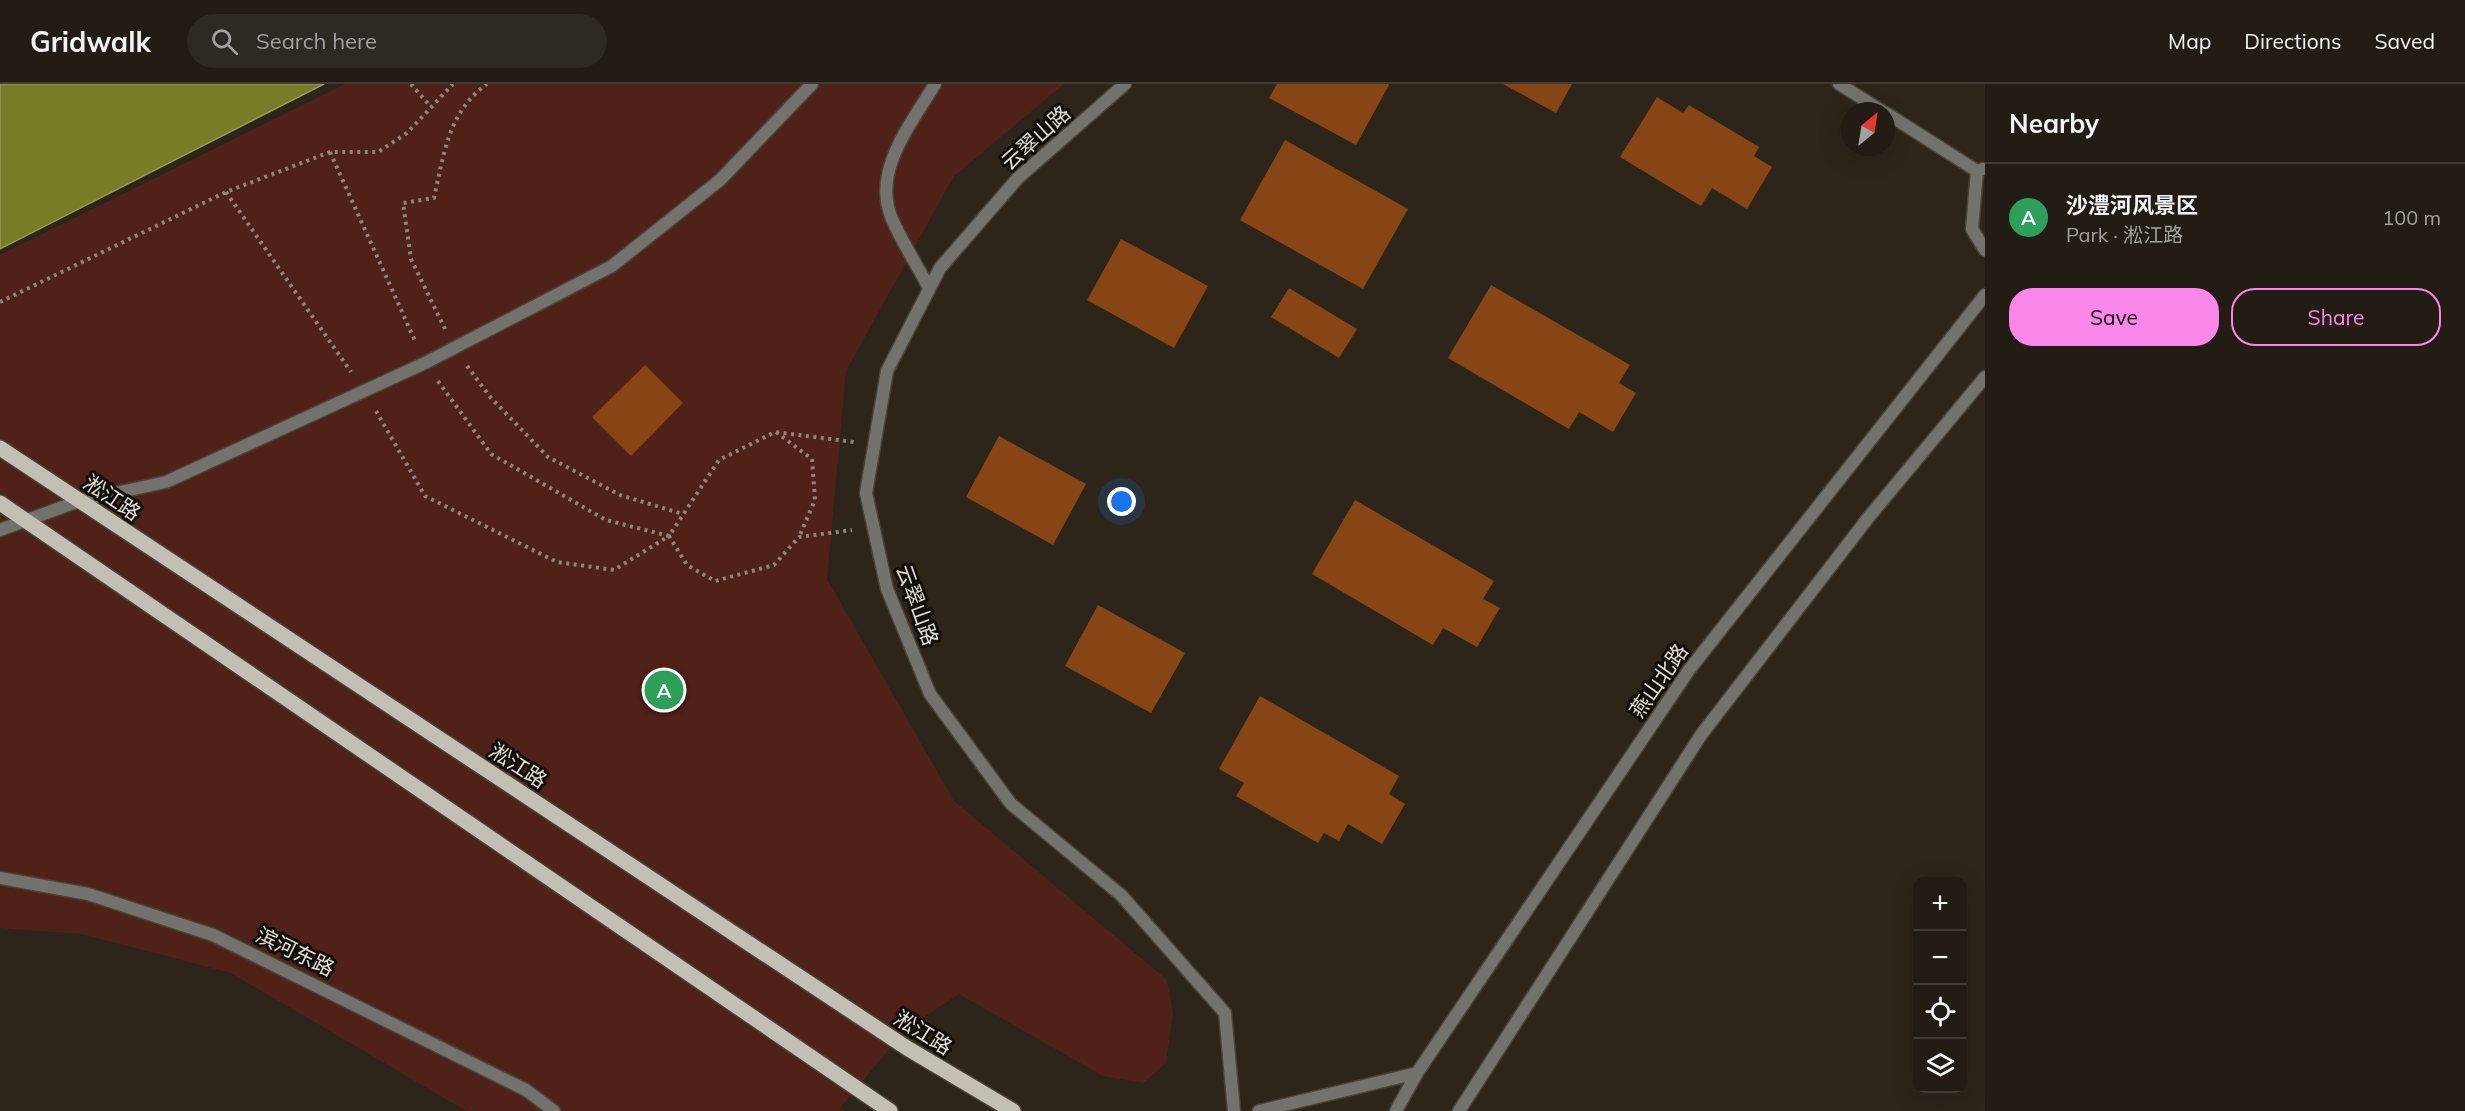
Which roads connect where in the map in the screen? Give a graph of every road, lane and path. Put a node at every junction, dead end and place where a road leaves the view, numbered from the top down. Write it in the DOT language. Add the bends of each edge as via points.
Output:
graph roads {
  1 [pos="411,84"];
  2 [pos="453,84"];
  3 [pos="812,84"];
  4 [pos="934,84"];
  5 [pos="1125,84"];
  6 [pos="1839,84"];
  7 [pos="1868,102"];
  8 [pos="430,106"];
  9 [pos="1895,118"];
  10 [pos="330,152"];
  11 [pos="1981,169"];
  12 [pos="226,192"];
  13 [pos="1985,250"];
  14 [pos="929,288"];
  15 [pos="1985,295"];
  16 [pos="0,302"];
  17 [pos="425,363"];
  18 [pos="1985,377"];
  19 [pos="365,392"];
  20 [pos="775,432"];
  21 [pos="875,444"];
  22 [pos="2,449"];
  23 [pos="79,501"];
  24 [pos="0,503"];
  25 [pos="24,519"];
  26 [pos="874,528"];
  27 [pos="0,530"];
  28 [pos="669,536"];
  29 [pos="799,537"];
  30 [pos="0,878"];
  31 [pos="1417,1073"];
  32 [pos="1468,1095"];
  33 [pos="554,1111"];
  34 [pos="889,1111"];
  35 [pos="1012,1111"];
  36 [pos="1234,1111"];
  37 [pos="1259,1111"];
  38 [pos="1396,1111"];
  39 [pos="1459,1111"];
  40 [pos="1469,1111"];
  1 -- 8 [label="path"];
  2 -- 8 [label="path"];
  3 -- 17 [label="street" via="720,180 612,266"];
  4 -- 14 [label="street" via="891,157 887,192 891,217"];
  5 -- 14 [label="street, 云翠山路" via="1018,178 940,268"];
  6 -- 7 [label="street"];
  8 -- 10 [label="path" via="407,134 378,152"];
  9 -- 11 [label="street"];
  10 -- 12 [label="path"];
  10 -- 17 [label="path"];
  11 -- 13 [label="street" via="1972,229"];
  12 -- 16 [label="path"];
  12 -- 19 [label="path"];
  14 -- 21 [label="street, 云翠山路" via="887,371"];
  15 -- 31 [label="street, 燕山北路" via="1689,670"];
  17 -- 19 [label="street"];
  17 -- 28 [label="path" via="492,454 606,520"];
  18 -- 32 [label="street" via="1868,519 1701,735"];
  19 -- 23 [label="street" via="166,482"];
  19 -- 28 [label="path" via="425,496 496,534 557,562 614,570"];
  20 -- 21 [label="path"];
  20 -- 28 [label="path" via="719,460"];
  20 -- 29 [label="path" via="812,459 815,500"];
  21 -- 26 [label="street, 云翠山路" via="866,493"];
  22 -- 23 [label="main road, 淞江路"];
  23 -- 25 [label="street"];
  23 -- 35 [label="main road, 淞江路" via="907,1048"];
  24 -- 25 [label="main road"];
  25 -- 27 [label="street"];
  25 -- 34 [label="main road"];
  26 -- 29 [label="path"];
  26 -- 36 [label="street, 云翠山路" via="887,589 930,694 1011,804 1120,895 1225,1013"];
  28 -- 29 [label="path" via="687,565 715,581 774,565"];
  30 -- 33 [label="street, 滨河东路" via="88,894 213,935 525,1090"];
  31 -- 37 [label="street"];
  31 -- 38 [label="street, 燕山北路"];
  32 -- 39 [label="street"];
  32 -- 40 [label="street"];
}
